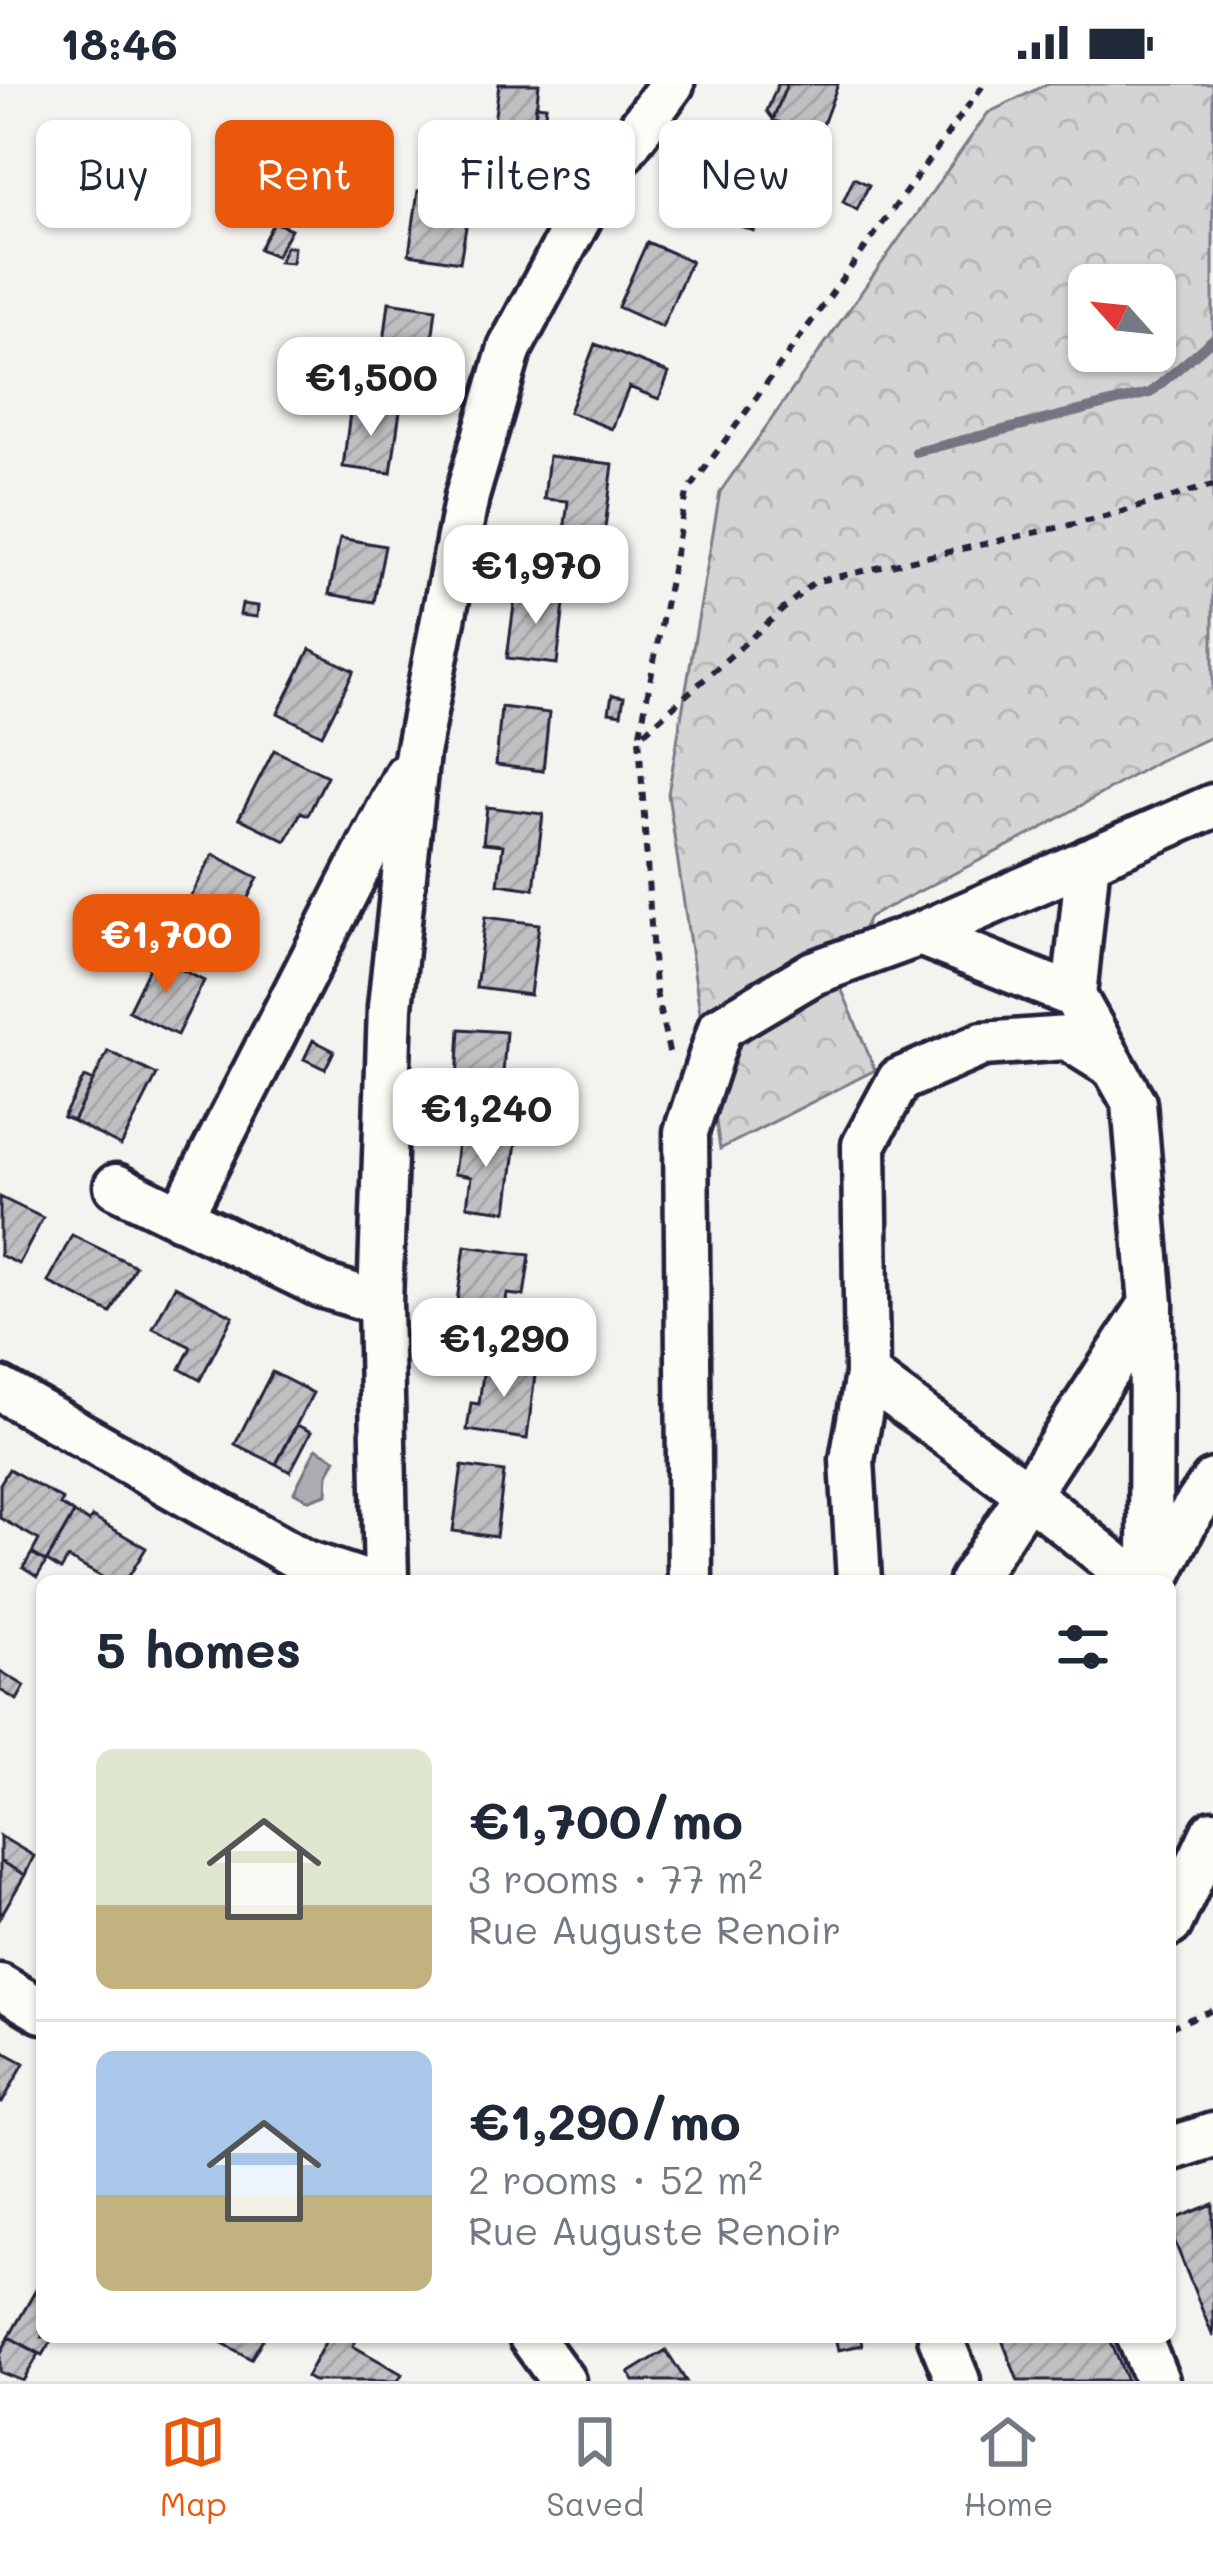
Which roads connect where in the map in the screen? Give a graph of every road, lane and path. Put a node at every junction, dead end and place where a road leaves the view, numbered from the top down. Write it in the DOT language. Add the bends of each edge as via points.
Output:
graph roads {
  1 [pos="643,84"];
  2 [pos="672,84"];
  3 [pos="984,84"];
  4 [pos="640,127"];
  5 [pos="1213,485"];
  6 [pos="639,736"];
  7 [pos="418,753"];
  8 [pos="1213,806"];
  9 [pos="1088,860"];
  10 [pos="920,934"];
  11 [pos="1074,996"];
  12 [pos="1114,1068"];
  13 [pos="673,1070"];
  14 [pos="116,1186"];
  15 [pos="179,1217"];
  16 [pos="380,1303"];
  17 [pos="1151,1304"];
  18 [pos="867,1375"];
  19 [pos="0,1389"];
  20 [pos="1213,1481"];
  21 [pos="1028,1493"];
  22 [pos="344,1575"];
  23 [pos="386,1575"];
  24 [pos="690,1575"];
  25 [pos="859,1575"];
  26 [pos="975,1575"];
  27 [pos="1129,1575"];
  28 [pos="1153,1575"];
  29 [pos="1156,1575"];
  30 [pos="1213,1832"];
  31 [pos="1176,1911"];
  32 [pos="0,1986"];
  33 [pos="36,2007"];
  34 [pos="1213,2010"];
  35 [pos="1176,2025"];
  36 [pos="1213,2135"];
  37 [pos="1176,2147"];
  38 [pos="535,2343"];
  39 [pos="942,2343"];
  40 [pos="1141,2343"];
  41 [pos="563,2381"];
  42 [pos="958,2381"];
  43 [pos="1157,2381"];
  1 -- 4 [label="street"];
  2 -- 4 [label="street"];
  3 -- 6 [label="path" via="687,494"];
  4 -- 7 [label="street" via="596,189 510,348 467,496"];
  5 -- 6 [label="path" via="814,582"];
  6 -- 13 [label="path" via="655,988"];
  7 -- 15 [label="street"];
  7 -- 16 [label="street" via="390,1007"];
  8 -- 9 [label="street"];
  9 -- 10 [label="street"];
  9 -- 11 [label="street"];
  10 -- 11 [label="street"];
  10 -- 24 [label="street" via="813,973 720,1028 686,1132"];
  11 -- 12 [label="street"];
  12 -- 17 [label="street" via="1133,1103"];
  12 -- 18 [label="street" via="1066,1038 983,1044 899,1080 864,1144"];
  14 -- 15 [label="street"];
  15 -- 16 [label="street" via="320,1285"];
  16 -- 23 [label="street"];
  17 -- 21 [label="street"];
  17 -- 28 [label="street"];
  18 -- 21 [label="street"];
  18 -- 25 [label="street" via="852,1460"];
  19 -- 22 [label="street" via="305,1562"];
  20 -- 29 [label="street"];
  21 -- 26 [label="street"];
  21 -- 27 [label="street"];
  30 -- 31 [label="street"];
  32 -- 33 [label="street"];
  34 -- 35 [label="path"];
  36 -- 37 [label="street"];
  38 -- 41 [label="street"];
  39 -- 42 [label="street"];
  40 -- 43 [label="street"];
}
